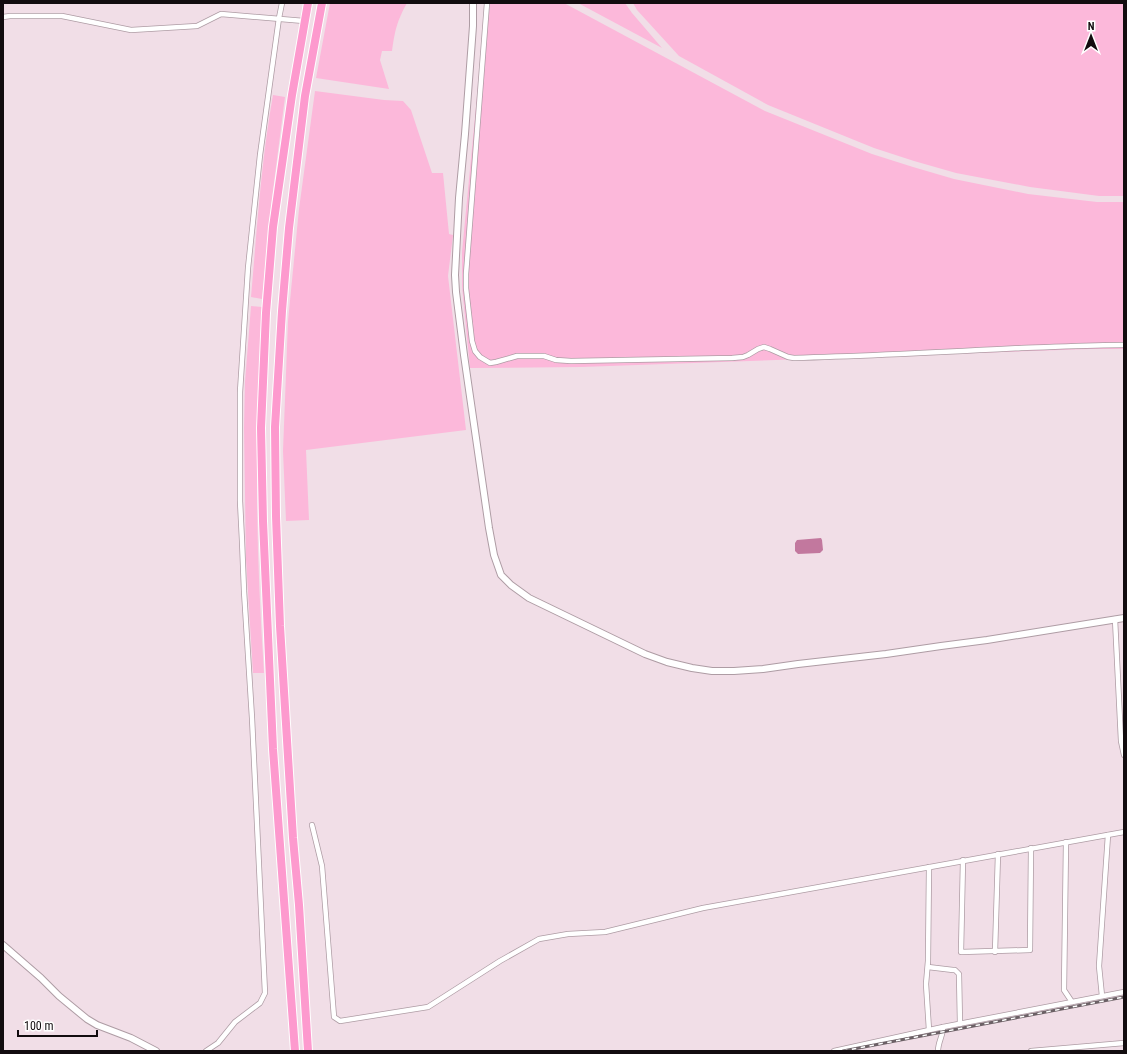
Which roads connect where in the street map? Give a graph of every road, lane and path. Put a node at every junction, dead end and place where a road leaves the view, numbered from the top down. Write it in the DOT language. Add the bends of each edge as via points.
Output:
graph roads {
  1 [pos="282,3"];
  2 [pos="308,3"];
  3 [pos="322,3"];
  4 [pos="472,3"];
  5 [pos="487,3"];
  6 [pos="3,17"];
  7 [pos="279,18"];
  8 [pos="304,21"];
  9 [pos="1124,345"];
  10 [pos="1124,618"];
  11 [pos="1115,619"];
  12 [pos="1123,741"];
  13 [pos="1124,755"];
  14 [pos="312,825"];
  15 [pos="1124,832"];
  16 [pos="1108,835"];
  17 [pos="1066,842"];
  18 [pos="1031,848"];
  19 [pos="998,854"];
  20 [pos="963,860"];
  21 [pos="929,867"];
  22 [pos="3,945"];
  23 [pos="995,952"];
  24 [pos="928,967"];
  25 [pos="1124,992"];
  26 [pos="1102,996"];
  27 [pos="1072,1002"];
  28 [pos="960,1024"];
  29 [pos="943,1027"];
  30 [pos="929,1030"];
  31 [pos="1124,1043"];
  32 [pos="156,1051"];
  33 [pos="206,1051"];
  34 [pos="295,1051"];
  35 [pos="308,1051"];
  36 [pos="834,1051"];
  37 [pos="938,1051"];
  38 [pos="1031,1051"];
  1 -- 7 [label="street"];
  2 -- 8 [label="highway"];
  3 -- 35 [label="highway" via="305,96 288,228 275,427 280,626"];
  4 -- 11 [label="street" via="472,42 455,275 489,528 501,575 511,585 529,598 645,654 667,662 712,671 763,669 886,654"];
  5 -- 9 [label="street" via="466,274 473,346 485,361 496,362 517,356 544,356 571,361 732,358 743,357 764,347 794,358"];
  6 -- 7 [label="street" via="62,16 131,30 197,26 221,14"];
  7 -- 8 [label="street"];
  7 -- 33 [label="street" via="248,268 240,392 240,501 265,992 260,1003 235,1022 218,1043"];
  8 -- 34 [label="highway" via="274,227 266,313 261,428 273,749"];
  10 -- 11 [label="street"];
  11 -- 12 [label="street"];
  12 -- 13 [label="street"];
  14 -- 21 [label="street" via="322,866 334,1017 340,1021 428,1008 539,939 605,932 703,908"];
  15 -- 16 [label="street"];
  16 -- 17 [label="street"];
  16 -- 26 [label="street" via="1099,966"];
  17 -- 18 [label="street"];
  17 -- 27 [label="street" via="1064,990"];
  18 -- 19 [label="street"];
  18 -- 23 [label="street" via="1030,950"];
  19 -- 20 [label="street"];
  19 -- 23 [label="street"];
  20 -- 21 [label="street"];
  20 -- 23 [label="street" via="961,952"];
  21 -- 24 [label="street"];
  22 -- 32 [label="street" via="87,1019"];
  24 -- 28 [label="street" via="955,970 959,974"];
  24 -- 30 [label="street" via="926,992"];
  25 -- 26 [label="street"];
  26 -- 27 [label="street"];
  27 -- 28 [label="street"];
  28 -- 29 [label="street"];
  29 -- 30 [label="street"];
  29 -- 37 [label="street"];
  30 -- 36 [label="street"];
  31 -- 38 [label="street"];
}
